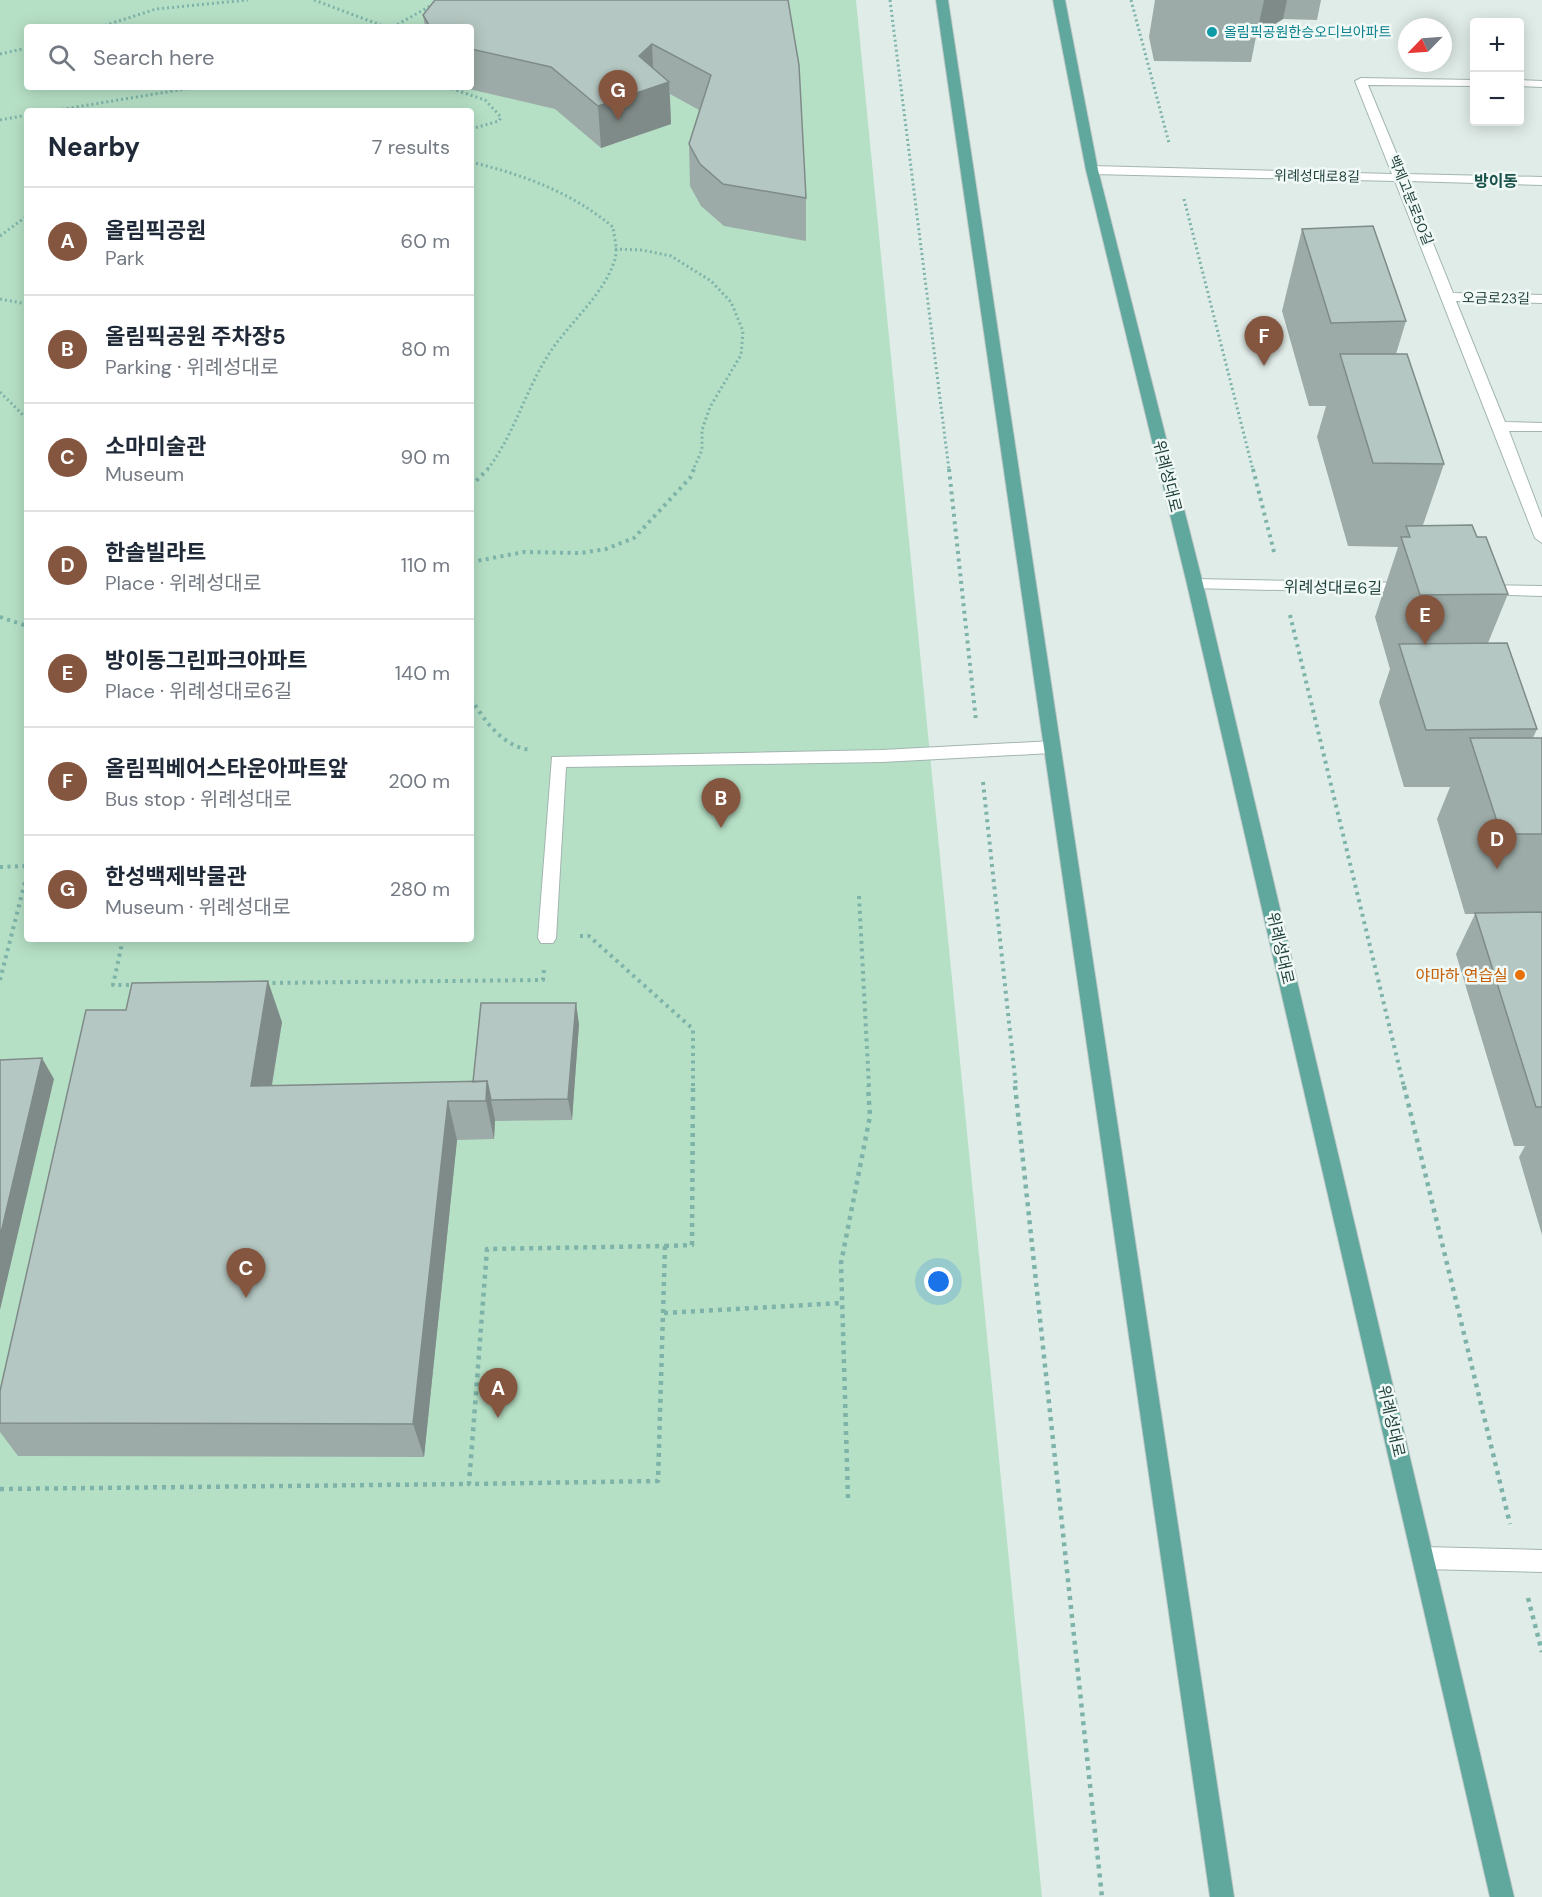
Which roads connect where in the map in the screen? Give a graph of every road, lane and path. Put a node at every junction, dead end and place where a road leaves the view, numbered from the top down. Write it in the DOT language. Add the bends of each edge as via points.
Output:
graph roads {
  1 [pos="248,0"];
  2 [pos="314,0"];
  3 [pos="441,0"];
  4 [pos="890,0"];
  5 [pos="942,0"];
  6 [pos="1059,0"];
  7 [pos="1131,0"];
  8 [pos="109,24"];
  9 [pos="378,24"];
  10 [pos="400,24"];
  11 [pos="24,49"];
  12 [pos="0,54"];
  13 [pos="1470,83"];
  14 [pos="1524,83"];
  15 [pos="1542,84"];
  16 [pos="179,90"];
  17 [pos="460,90"];
  18 [pos="70,108"];
  19 [pos="24,116"];
  20 [pos="0,120"];
  21 [pos="474,128"];
  22 [pos="474,163"];
  23 [pos="1092,170"];
  24 [pos="1177,172"];
  25 [pos="1402,178"];
  26 [pos="1542,181"];
  27 [pos="24,218"];
  28 [pos="0,236"];
  29 [pos="615,249"];
  30 [pos="1449,297"];
  31 [pos="0,299"];
  32 [pos="1542,299"];
  33 [pos="24,303"];
  34 [pos="0,392"];
  35 [pos="24,416"];
  36 [pos="1500,426"];
  37 [pos="1542,427"];
  38 [pos="474,484"];
  39 [pos="1542,538"];
  40 [pos="474,561"];
  41 [pos="1195,584"];
  42 [pos="1283,586"];
  43 [pos="1424,588"];
  44 [pos="1471,589"];
  45 [pos="1542,591"];
  46 [pos="0,617"];
  47 [pos="24,625"];
  48 [pos="474,704"];
  49 [pos="1052,747"];
  50 [pos="980,751"];
  51 [pos="558,761"];
  52 [pos="24,866"];
  53 [pos="0,867"];
  54 [pos="24,886"];
  55 [pos="859,896"];
  56 [pos="547,938"];
  57 [pos="122,942"];
  58 [pos="0,980"];
  59 [pos="543,980"];
  60 [pos="256,983"];
  61 [pos="137,984"];
  62 [pos="666,1245"];
  63 [pos="841,1303"];
  64 [pos="664,1313"];
  65 [pos="469,1484"];
  66 [pos="0,1489"];
  67 [pos="848,1498"];
  68 [pos="1424,1558"];
  69 [pos="1519,1561"];
  70 [pos="1542,1561"];
  71 [pos="1542,1652"];
  72 [pos="1102,1897"];
  73 [pos="1222,1897"];
  74 [pos="1502,1897"];
  1 -- 8 [label="path" via="229,5 152,10"];
  2 -- 9 [label="path"];
  3 -- 10 [label="path"];
  4 -- 50 [label="path" via="944,423"];
  5 -- 49 [label="main road"];
  6 -- 23 [label="main road, 위례성대로"];
  7 -- 24 [label="path"];
  11 -- 12 [label="path"];
  13 -- 25 [label="street, 백제고분로50길" via="1361,81"];
  14 -- 15 [label="street"];
  16 -- 18 [label="path"];
  17 -- 21 [label="path" via="473,93 498,110 501,117"];
  19 -- 20 [label="path"];
  22 -- 29 [label="path" via="562,191 592,208 614,227"];
  23 -- 24 [label="street, 위례성대로8길"];
  23 -- 41 [label="main road, 위례성대로"];
  24 -- 25 [label="street, 위례성대로8길"];
  24 -- 42 [label="path"];
  25 -- 26 [label="street, 위례성대로8길"];
  25 -- 30 [label="street, 백제고분로50길"];
  27 -- 28 [label="path"];
  29 -- 38 [label="path" via="616,256 601,287 557,340 537,374 515,430"];
  29 -- 40 [label="path" via="671,256 711,281 731,302 743,331 741,355 710,407 702,430 702,450 690,478 634,538 606,549 580,553 525,552"];
  30 -- 32 [label="street, 오금로23길"];
  30 -- 36 [label="street, 백제고분로50길"];
  31 -- 33 [label="path"];
  34 -- 35 [label="path"];
  36 -- 37 [label="street"];
  36 -- 39 [label="street, 백제고분로50길"];
  41 -- 42 [label="street, 위례성대로6길"];
  41 -- 68 [label="main road, 위례성대로"];
  42 -- 43 [label="street, 위례성대로6길"];
  42 -- 69 [label="path"];
  44 -- 45 [label="street"];
  46 -- 47 [label="path"];
  48 -- 51 [label="path" via="507,742 524,750 549,750"];
  49 -- 50 [label="street"];
  49 -- 73 [label="main road"];
  50 -- 51 [label="street"];
  50 -- 72 [label="path"];
  51 -- 56 [label="street"];
  52 -- 53 [label="path"];
  54 -- 58 [label="path"];
  55 -- 63 [label="path" via="870,1116 841,1263"];
  56 -- 62 [label="path" via="589,936 693,1029 692,1245"];
  57 -- 61 [label="path" via="113,985"];
  59 -- 60 [label="path"];
  62 -- 64 [label="path"];
  62 -- 65 [label="path" via="487,1249"];
  63 -- 64 [label="path"];
  63 -- 67 [label="path"];
  64 -- 65 [label="path" via="658,1481"];
  65 -- 66 [label="path"];
  68 -- 69 [label="street"];
  68 -- 74 [label="main road, 위례성대로"];
  69 -- 70 [label="street"];
  69 -- 71 [label="path"];
}
